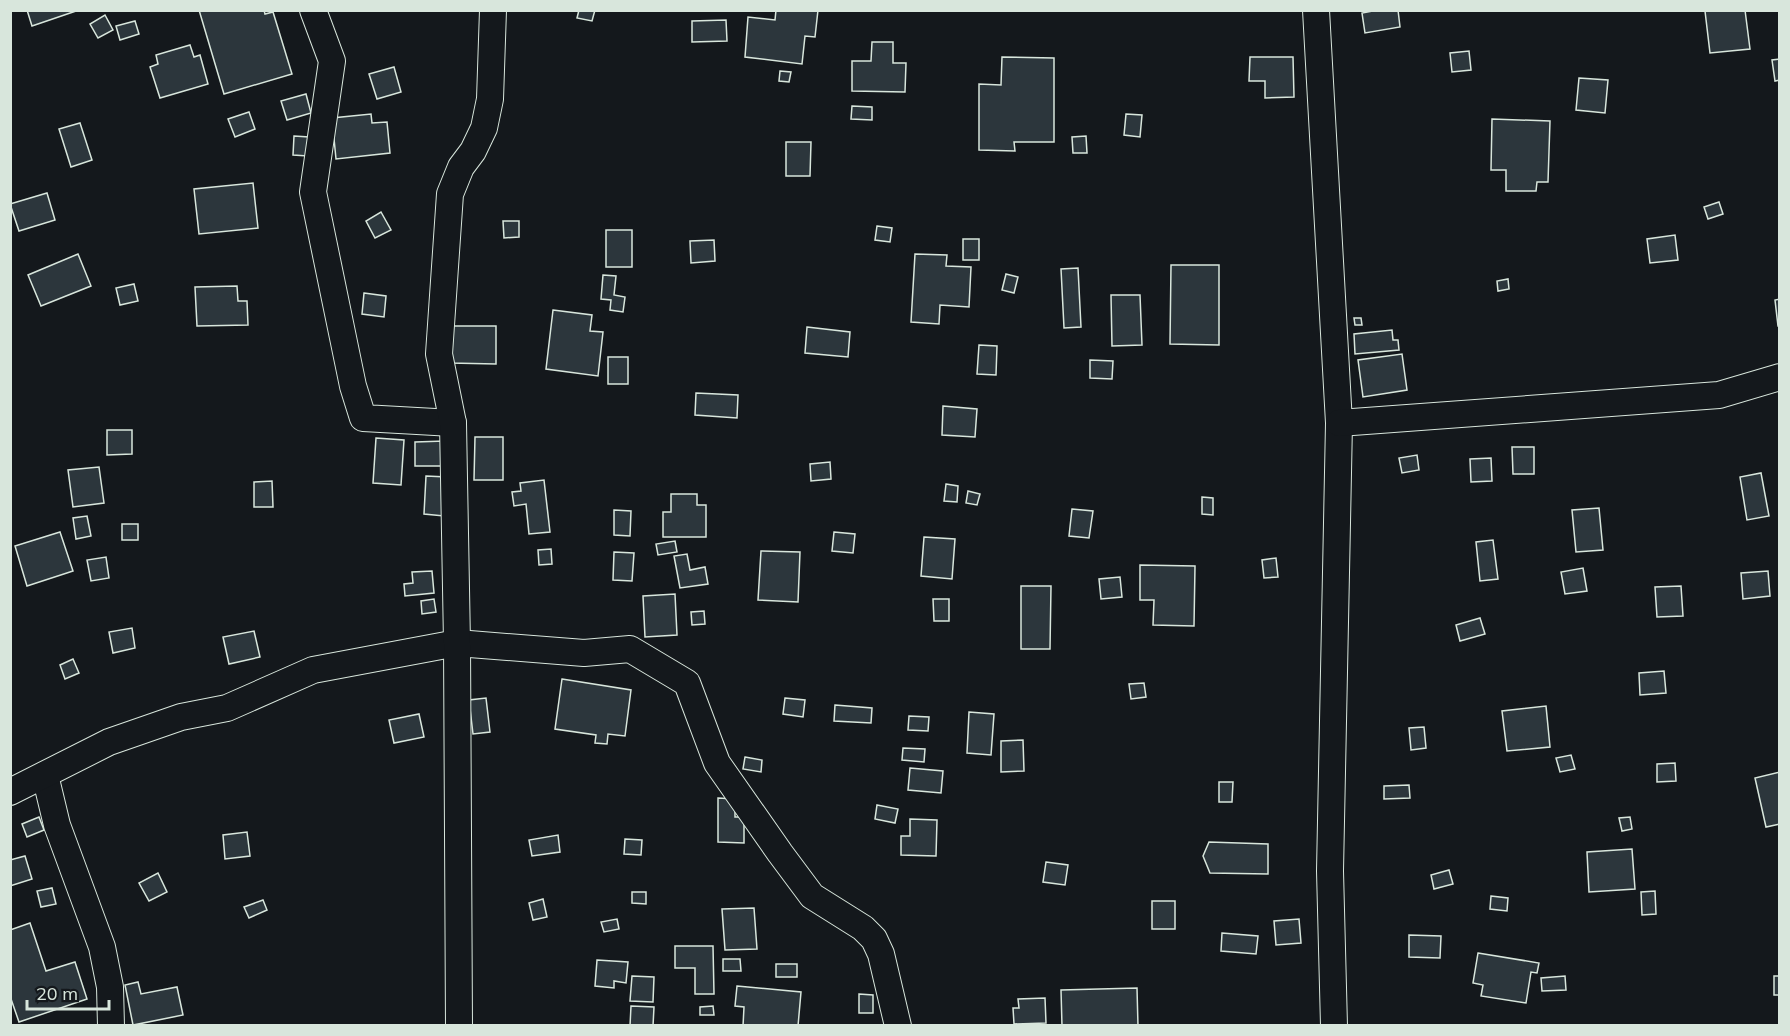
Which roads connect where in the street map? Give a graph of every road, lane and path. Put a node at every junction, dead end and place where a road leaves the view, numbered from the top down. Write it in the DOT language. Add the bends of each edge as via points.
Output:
graph roads {
  1 [pos="313,10"];
  2 [pos="493,10"];
  3 [pos="1316,10"];
  4 [pos="1779,377"];
  5 [pos="453,423"];
  6 [pos="1339,423"];
  7 [pos="458,643"];
  8 [pos="45,775"];
  9 [pos="10,792"];
  10 [pos="111,1026"];
  11 [pos="459,1026"];
  12 [pos="898,1026"];
  13 [pos="1334,1026"];
  1 -- 5 [label="street" via="332,61 313,192 352,386 363,418"];
  2 -- 5 [label="street" via="490,99 484,128 450,194 440,354"];
  3 -- 6 [label="street"];
  4 -- 6 [label="street" via="1719,395"];
  5 -- 7 [label="street"];
  6 -- 13 [label="street" via="1330,871"];
  7 -- 8 [label="street" via="313,670 227,708 181,717 109,742"];
  7 -- 11 [label="street"];
  7 -- 12 [label="street" via="584,653 630,649 687,683 717,762 780,853 812,896 874,939"];
  8 -- 9 [label="street"];
  8 -- 10 [label="street" via="57,825 102,947 110,987"];
}
